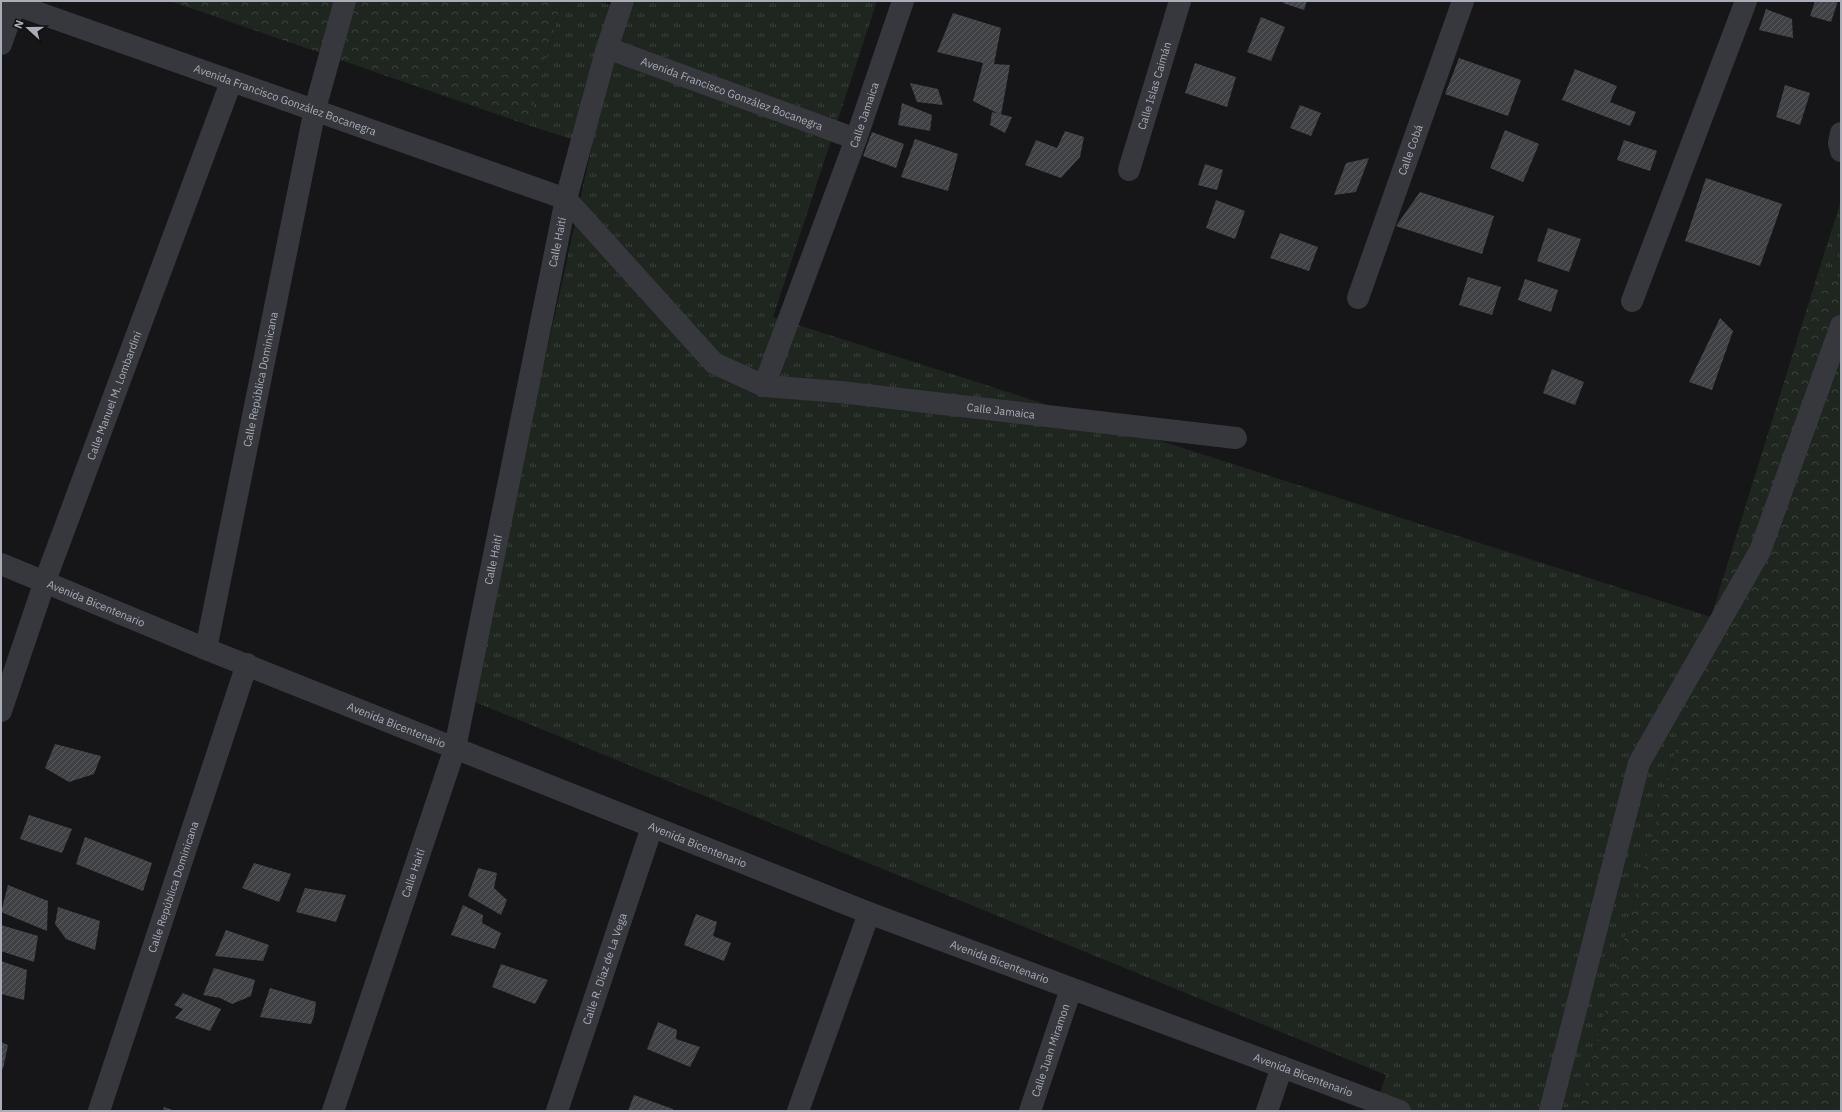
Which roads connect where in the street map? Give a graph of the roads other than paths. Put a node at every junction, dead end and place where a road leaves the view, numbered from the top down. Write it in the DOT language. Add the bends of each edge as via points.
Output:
graph roads {
  1 [pos="345,1"];
  2 [pos="623,1"];
  3 [pos="903,1"];
  4 [pos="1180,1"];
  5 [pos="1463,1"];
  6 [pos="1746,1"];
  7 [pos="10,3"];
  8 [pos="43,7"];
  9 [pos="1,44"];
  10 [pos="607,48"];
  11 [pos="231,82"];
  12 [pos="315,109"];
  13 [pos="1841,133"];
  14 [pos="856,139"];
  15 [pos="1841,151"];
  16 [pos="1129,170"];
  17 [pos="566,198"];
  18 [pos="1358,298"];
  19 [pos="1632,301"];
  20 [pos="1841,326"];
  21 [pos="764,386"];
  22 [pos="1236,438"];
  23 [pos="1,564"];
  24 [pos="45,581"];
  25 [pos="206,649"];
  26 [pos="247,664"];
  27 [pos="1,711"];
  28 [pos="454,748"];
  29 [pos="652,827"];
  30 [pos="870,913"];
  31 [pos="1071,989"];
  32 [pos="1282,1067"];
  33 [pos="100,1111"];
  34 [pos="333,1111"];
  35 [pos="557,1111"];
  36 [pos="798,1111"];
  37 [pos="1030,1111"];
  38 [pos="1267,1111"];
  39 [pos="1400,1111"];
  40 [pos="1550,1111"];
  1 -- 12 [label="street, Calle República Dominicana"];
  2 -- 10 [label="street, Calle Haití"];
  3 -- 14 [label="street, Calle Jamaica"];
  4 -- 16 [label="street, Calle Islas Caimán"];
  5 -- 18 [label="street, Calle Cobá"];
  6 -- 19 [label="street"];
  7 -- 8 [label="street, Avenida Francisco González Bocanegra"];
  7 -- 9 [label="street"];
  8 -- 11 [label="street, Avenida Francisco González Bocanegra"];
  10 -- 14 [label="street, Avenida Francisco González Bocanegra"];
  10 -- 17 [label="street, Calle Haití"];
  11 -- 12 [label="street, Avenida Francisco González Bocanegra"];
  11 -- 24 [label="street, Calle Manuel M. Lombardini"];
  12 -- 17 [label="street, Avenida Francisco González Bocanegra"];
  12 -- 25 [label="street, Calle República Dominicana"];
  13 -- 15 [label="street" via="1838,143"];
  14 -- 21 [label="street, Calle Jamaica"];
  17 -- 21 [label="street, Calle Jamaica" via="714,363"];
  17 -- 28 [label="street, Calle Haití"];
  20 -- 40 [label="street" via="1760,551 1639,763"];
  21 -- 22 [label="street, Calle Jamaica" via="840,392"];
  23 -- 24 [label="street, Avenida Bicentenario"];
  24 -- 25 [label="street, Avenida Bicentenario"];
  24 -- 27 [label="street, Calle Manuel M. Lombardini"];
  25 -- 26 [label="street, Avenida Bicentenario"];
  26 -- 28 [label="street, Avenida Bicentenario"];
  26 -- 33 [label="street, Calle República Dominicana"];
  28 -- 29 [label="street, Avenida Bicentenario"];
  28 -- 34 [label="street, Calle Haití"];
  29 -- 30 [label="street, Avenida Bicentenario"];
  29 -- 35 [label="street, Calle R. Díaz de La Vega"];
  30 -- 31 [label="street, Avenida Bicentenario"];
  30 -- 36 [label="street"];
  31 -- 32 [label="street, Avenida Bicentenario"];
  31 -- 37 [label="street, Calle Juan Miramon"];
  32 -- 38 [label="street"];
  32 -- 39 [label="street, Avenida Bicentenario"];
}
